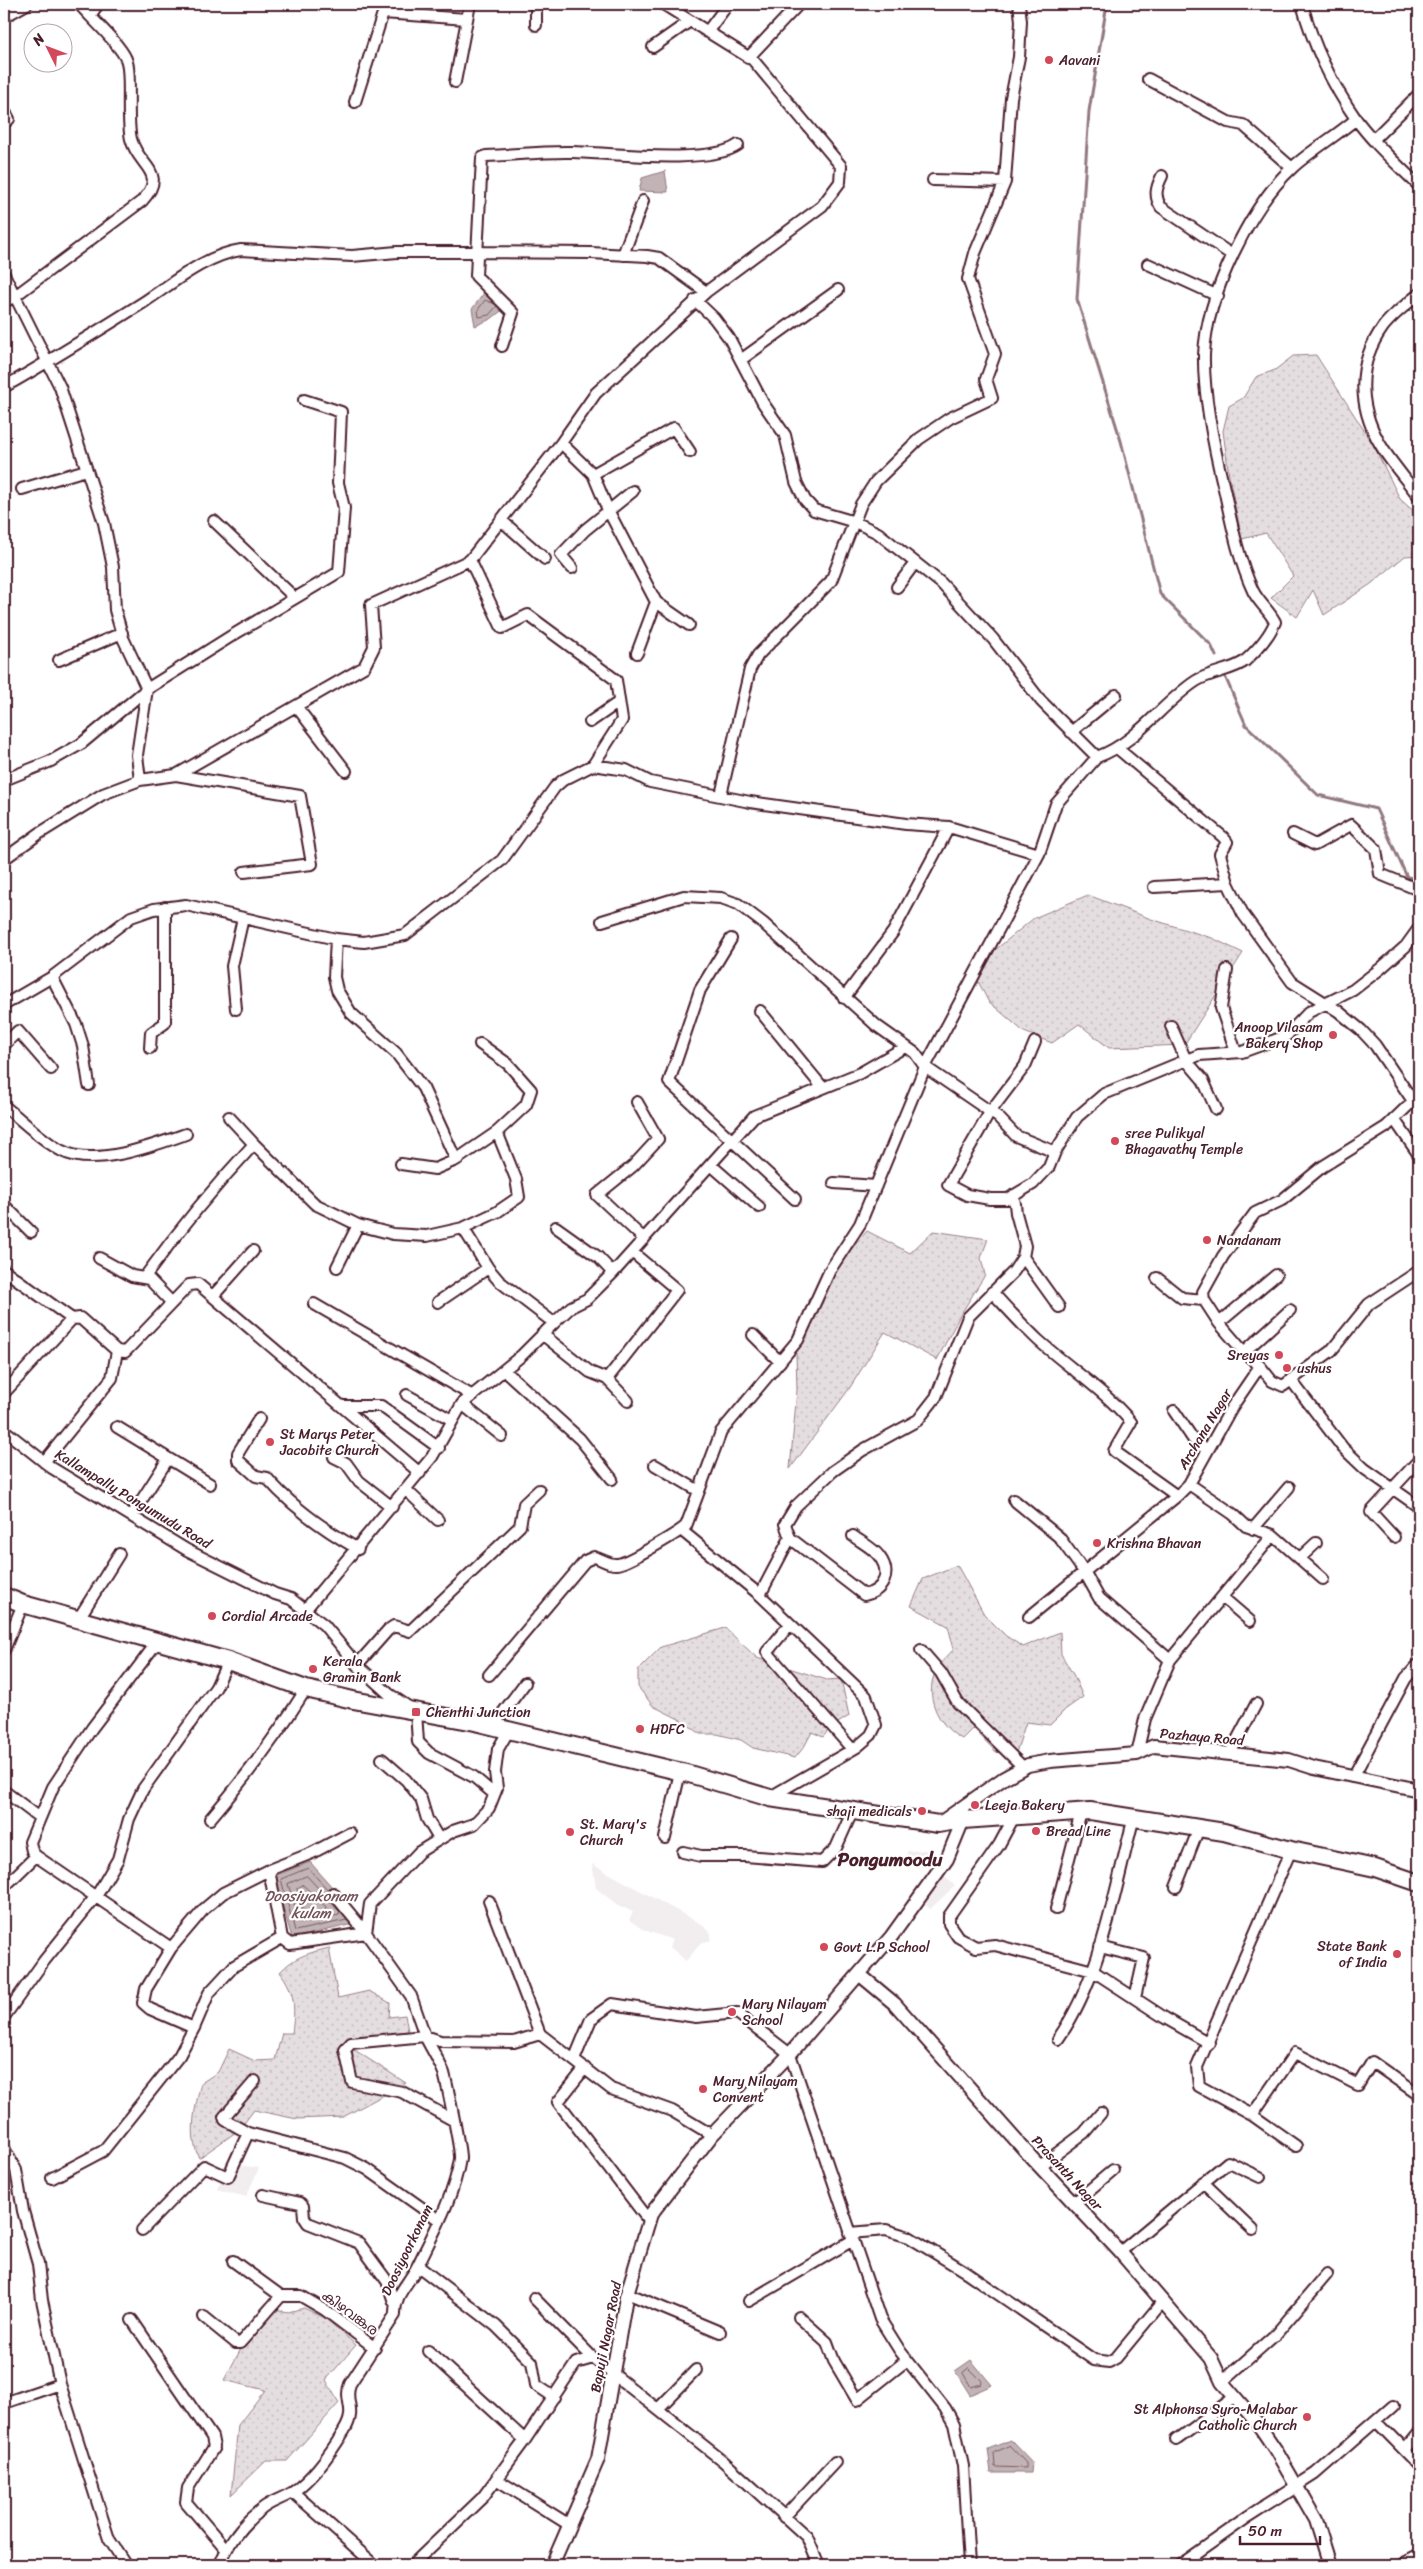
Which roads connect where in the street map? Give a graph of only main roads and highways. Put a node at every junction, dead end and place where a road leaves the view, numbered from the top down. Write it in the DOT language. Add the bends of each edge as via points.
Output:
graph roads {
  1 [pos="4,1596"];
  2 [pos="1419,1883"];
  1 -- 2 [label="main road" via="228,1661 306,1689 493,1726 680,1772 770,1798 938,1824 1081,1812 1134,1817 1199,1828 1375,1868"];
}
